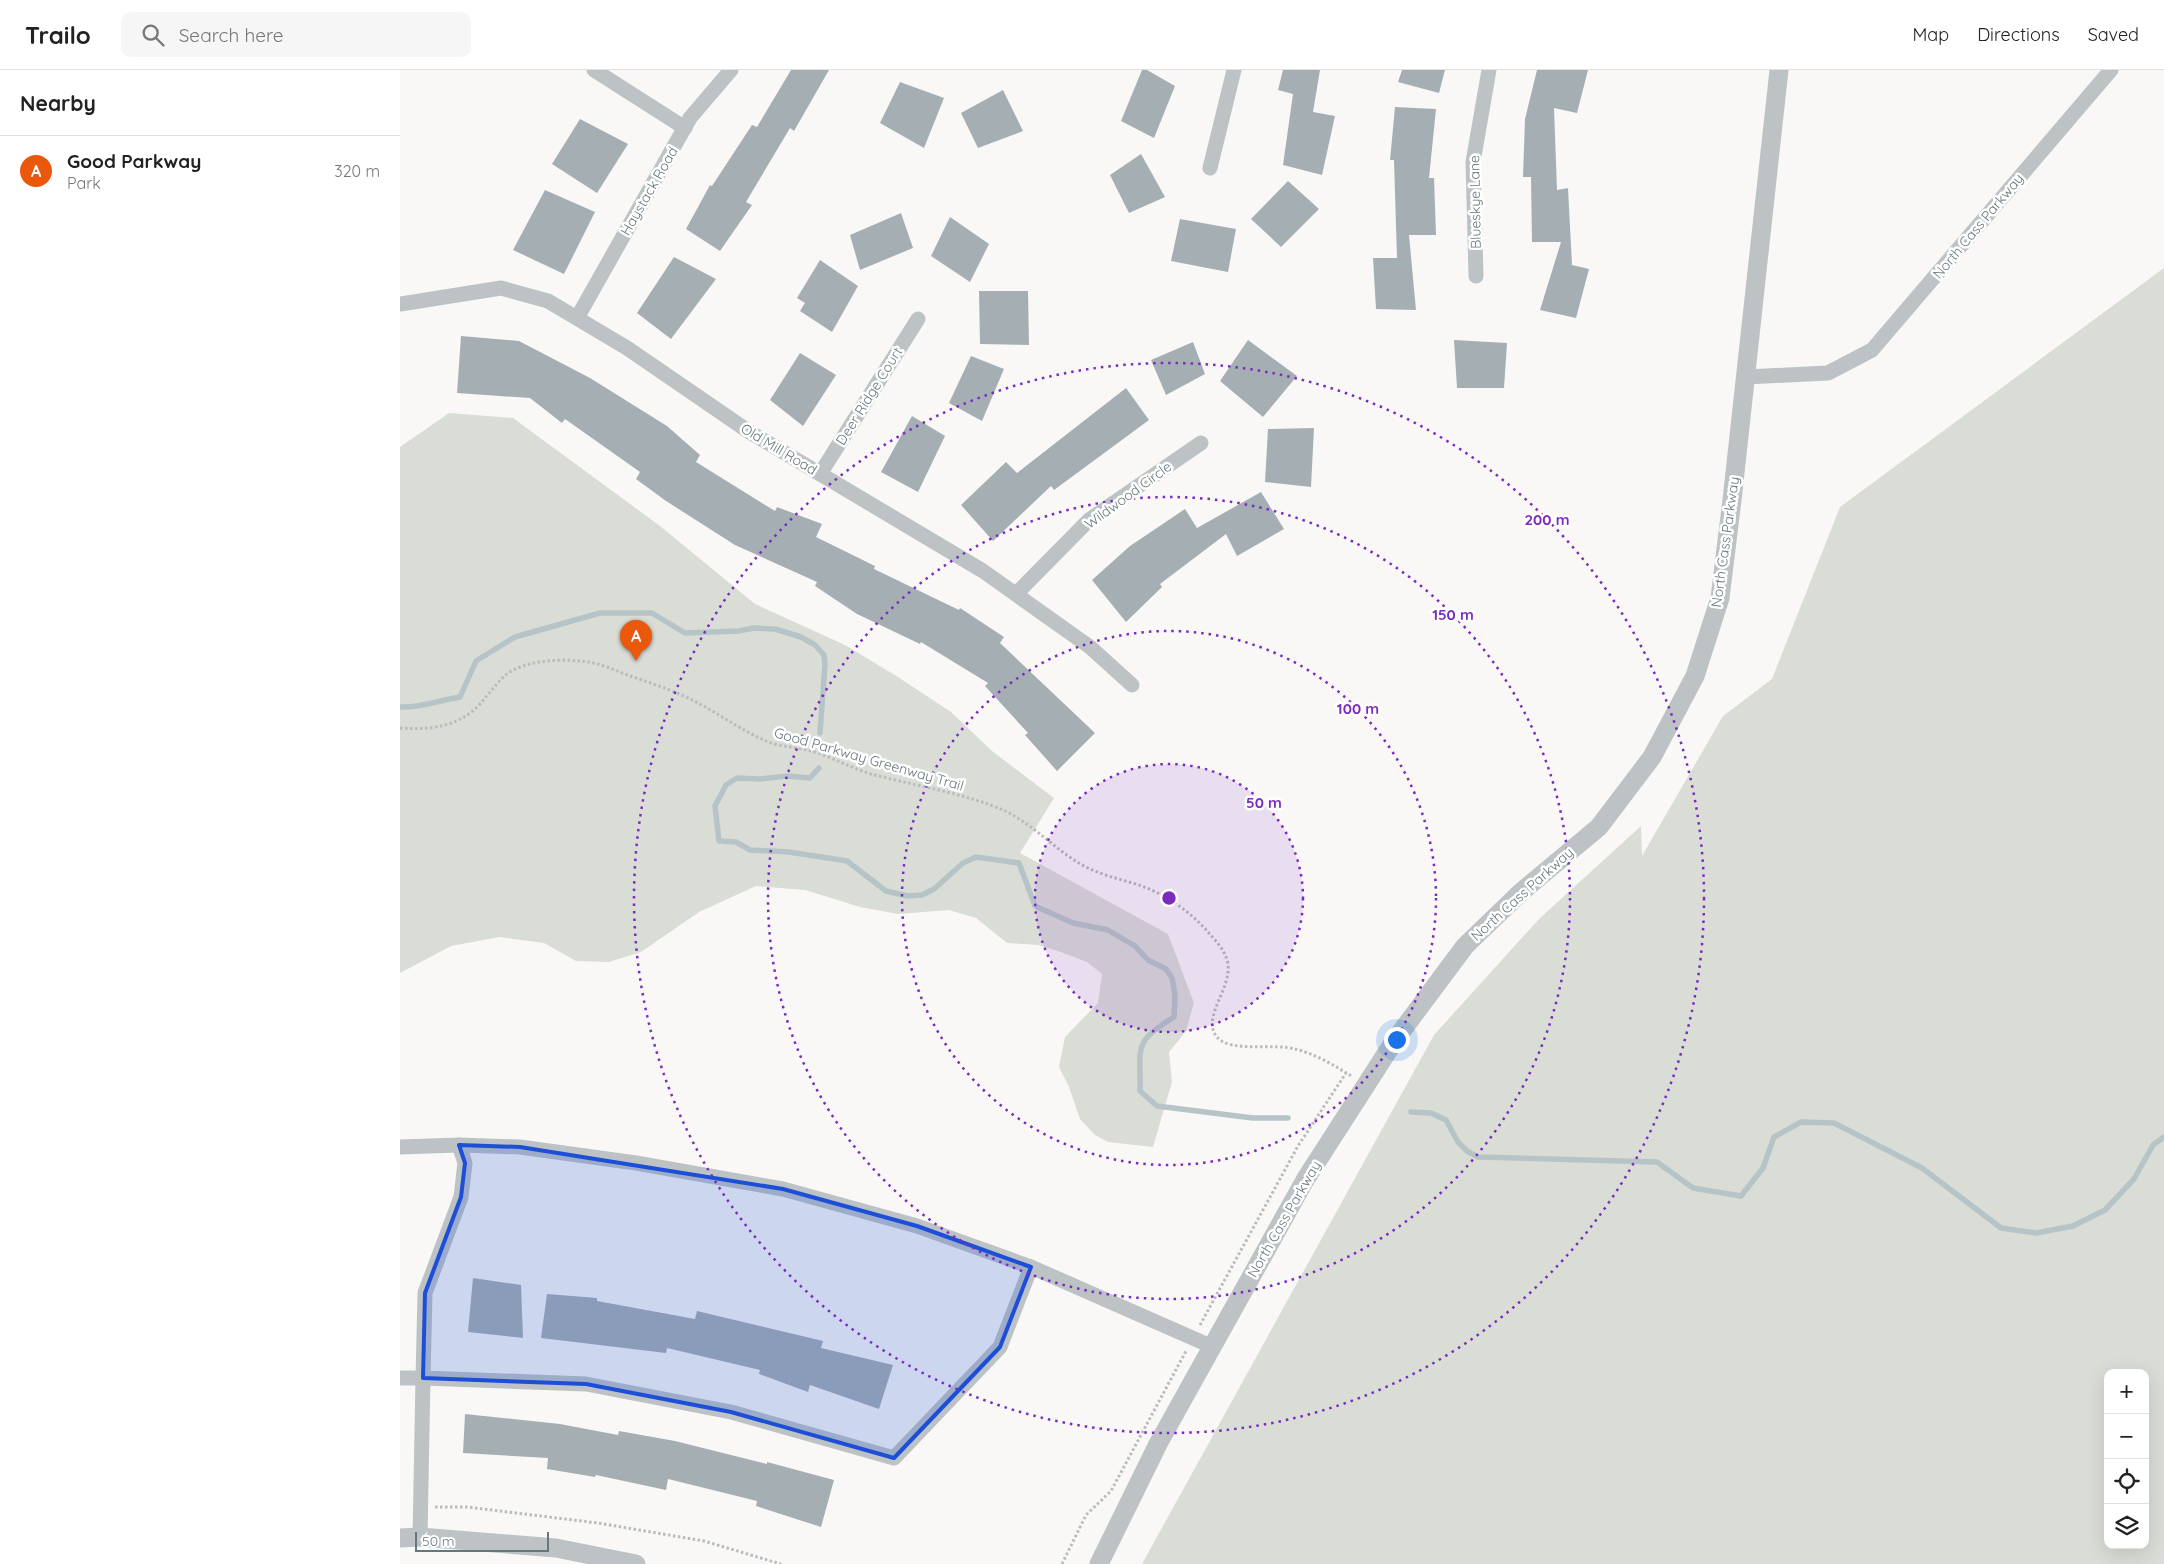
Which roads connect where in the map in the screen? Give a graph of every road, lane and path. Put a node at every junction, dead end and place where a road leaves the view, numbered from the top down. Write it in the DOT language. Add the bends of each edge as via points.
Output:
graph roads {
  1 [pos="594,70"];
  2 [pos="732,70"];
  3 [pos="1234,70"];
  4 [pos="1490,70"];
  5 [pos="1779,70"];
  6 [pos="2111,70"];
  7 [pos="685,128"];
  8 [pos="1210,168"];
  9 [pos="1476,276"];
  10 [pos="400,304"];
  11 [pos="577,318"];
  12 [pos="918,319"];
  13 [pos="1746,377"];
  14 [pos="1201,443"];
  15 [pos="820,474"];
  16 [pos="1016,594"];
  17 [pos="1132,685"];
  18 [pos="400,728"];
  19 [pos="1346,1073"];
  20 [pos="1366,1085"];
  21 [pos="459,1145"];
  22 [pos="400,1147"];
  23 [pos="1030,1267"];
  24 [pos="1194,1337"];
  25 [pos="1213,1347"];
  26 [pos="400,1378"];
  27 [pos="423,1378"];
  28 [pos="421,1508"];
  29 [pos="420,1537"];
  30 [pos="400,1538"];
  31 [pos="636,1564"];
  32 [pos="780,1564"];
  33 [pos="1062,1564"];
  34 [pos="1099,1564"];
  1 -- 7 [label="street"];
  2 -- 7 [label="street, Haystack Road"];
  3 -- 8 [label="street"];
  4 -- 9 [label="street, Blueskye Lane" via="1473,162"];
  5 -- 13 [label="street, North Cass Parkway"];
  6 -- 13 [label="street, North Cass Parkway" via="1872,350 1828,373"];
  7 -- 11 [label="street, Haystack Road"];
  10 -- 11 [label="street, Old Mill Road" via="501,288 548,301"];
  11 -- 15 [label="street, Old Mill Road" via="627,348 748,431"];
  12 -- 15 [label="street, Deer Ridge Court"];
  13 -- 20 [label="street, North Cass Parkway" via="1720,598 1695,676 1652,757 1599,827 1520,893 1465,946"];
  14 -- 16 [label="street, Wildwood Circle" via="1089,520"];
  15 -- 16 [label="street, Old Mill Road"];
  16 -- 17 [label="street, Old Mill Road" via="1090,647"];
  18 -- 19 [label="path, Good Parkway Greenway Trail" via="422,730 442,727 468,716 508,674 528,664 582,661 676,693 766,741 825,755 867,773 1006,812 1037,830 1086,867 1157,892 1185,910 1206,930 1227,959 1227,984 1213,1013 1212,1026 1216,1036 1225,1043 1296,1049"];
  19 -- 20 [label="path, Good Parkway Greenway Trail"];
  19 -- 24 [label="path" via="1298,1146"];
  20 -- 25 [label="street, North Cass Parkway" via="1305,1180"];
  21 -- 22 [label="street"];
  21 -- 23 [label="street" via="520,1147 783,1189 917,1226"];
  21 -- 27 [label="street" via="465,1163 461,1197 425,1294"];
  23 -- 24 [label="street"];
  23 -- 27 [label="street" via="1000,1347 894,1458 732,1412 586,1384"];
  24 -- 25 [label="street"];
  24 -- 33 [label="path" via="1111,1491 1086,1515"];
  25 -- 34 [label="street, North Cass Parkway" via="1158,1444"];
  26 -- 27 [label="street"];
  27 -- 28 [label="street"];
  28 -- 29 [label="street"];
  28 -- 32 [label="path" via="467,1507 598,1522 704,1541"];
  29 -- 30 [label="street"];
  29 -- 31 [label="street" via="556,1548"];
}
